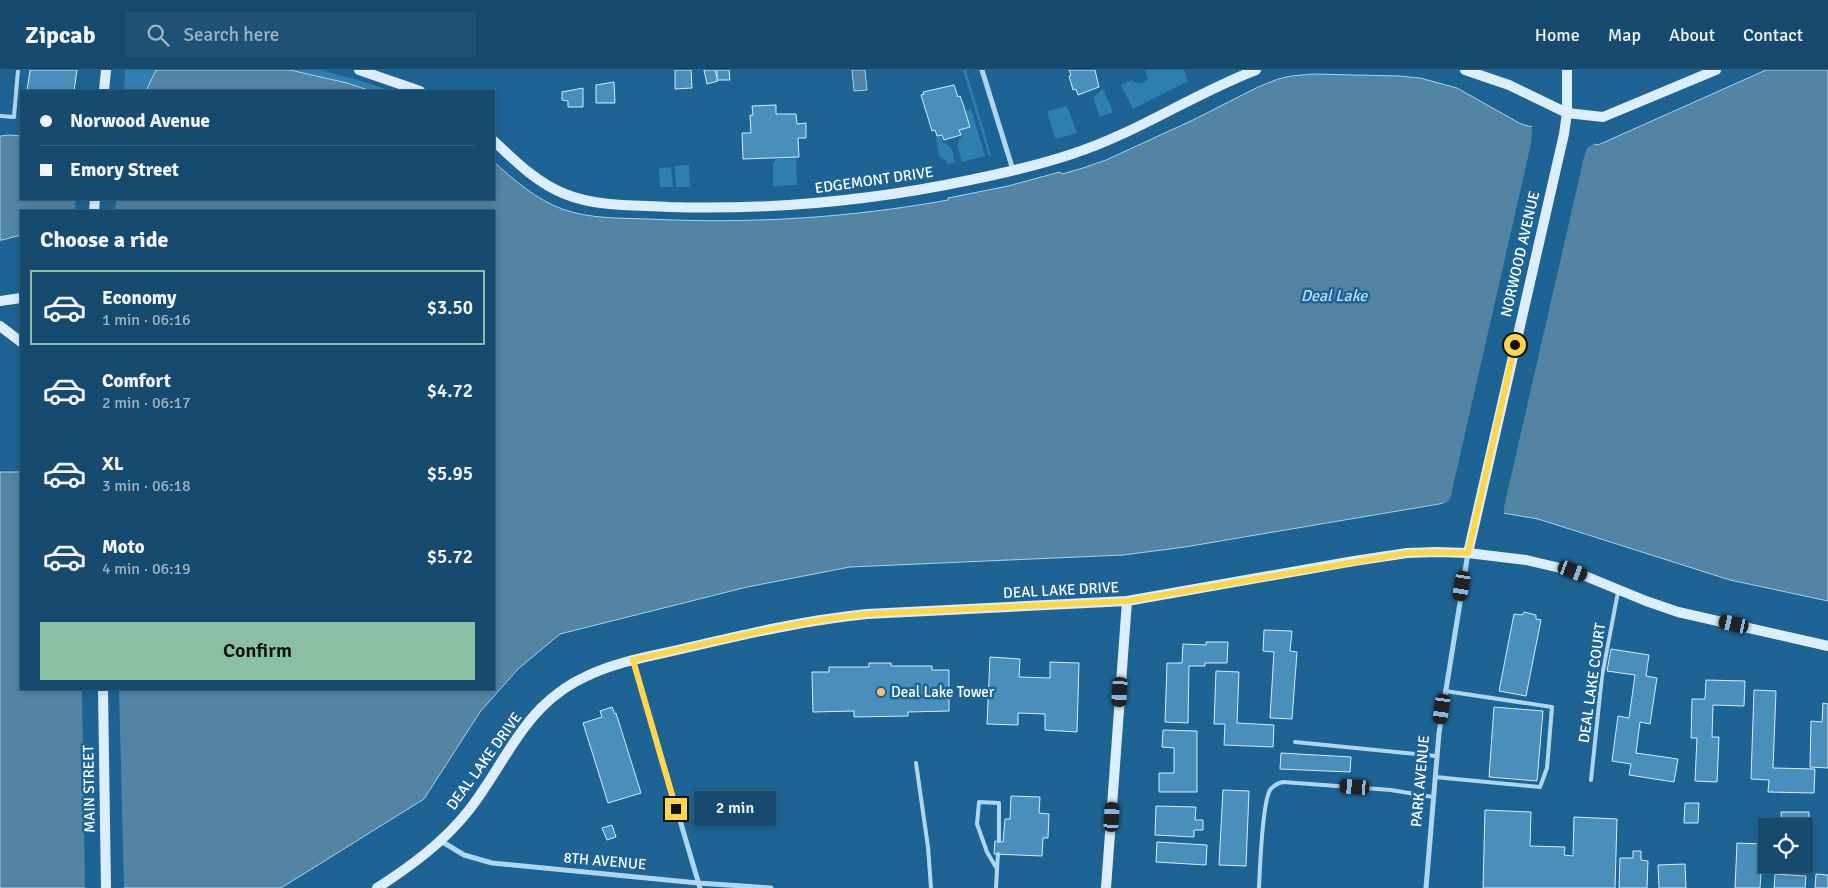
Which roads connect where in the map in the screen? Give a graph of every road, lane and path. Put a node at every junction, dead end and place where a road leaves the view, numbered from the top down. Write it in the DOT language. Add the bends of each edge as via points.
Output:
graph roads {
  1 [pos="18,70"];
  2 [pos="106,70"];
  3 [pos="358,70"];
  4 [pos="982,70"];
  5 [pos="1256,70"];
  6 [pos="1465,70"];
  7 [pos="1568,70"];
  8 [pos="1716,70"];
  9 [pos="104,90"];
  10 [pos="417,90"];
  11 [pos="1568,113"];
  12 [pos="0,116"];
  13 [pos="495,142"];
  14 [pos="1013,171"];
  15 [pos="20,298"];
  16 [pos="0,301"];
  17 [pos="0,326"];
  18 [pos="20,341"];
  19 [pos="1479,499"];
  20 [pos="1468,553"];
  21 [pos="1618,590"];
  22 [pos="1127,601"];
  23 [pos="1828,646"];
  24 [pos="633,660"];
  25 [pos="103,690"];
  26 [pos="1445,691"];
  27 [pos="1295,742"];
  28 [pos="1436,756"];
  29 [pos="916,763"];
  30 [pos="1435,777"];
  31 [pos="1591,780"];
  32 [pos="1433,797"];
  33 [pos="441,841"];
  34 [pos="999,841"];
  35 [pos="998,854"];
  36 [pos="997,869"];
  37 [pos="699,885"];
  38 [pos="746,887"];
  39 [pos="106,888"];
  40 [pos="377,888"];
  41 [pos="771,888"];
  42 [pos="931,888"];
  43 [pos="996,888"];
  44 [pos="1106,888"];
  45 [pos="1258,888"];
  46 [pos="1426,888"];
  1 -- 12 [label="lane" via="14,117"];
  2 -- 9 [label="street"];
  3 -- 10 [label="street"];
  4 -- 14 [label="street"];
  5 -- 14 [label="street, EDGEMONT DRIVE" via="1131,131 1072,154"];
  6 -- 11 [label="street" via="1516,88"];
  7 -- 11 [label="street, NORWOOD AVENUE"];
  8 -- 11 [label="street" via="1603,117"];
  11 -- 19 [label="street, NORWOOD AVENUE"];
  13 -- 14 [label="street, EDGEMONT DRIVE" via="538,178 564,194 588,201 626,205 736,207 862,199"];
  15 -- 16 [label="street"];
  17 -- 18 [label="street"];
  19 -- 20 [label="street, PARK AVENUE"];
  20 -- 21 [label="street, DEAL LAKE DRIVE" via="1526,560 1573,571"];
  20 -- 22 [label="street, DEAL LAKE DRIVE" via="1407,553"];
  20 -- 26 [label="street, PARK AVENUE"];
  21 -- 23 [label="street, DEAL LAKE DRIVE" via="1678,612"];
  21 -- 31 [label="lane, DEAL LAKE COURT" via="1602,676"];
  22 -- 24 [label="street, DEAL LAKE DRIVE" via="829,618"];
  22 -- 44 [label="street"];
  24 -- 33 [label="street, DEAL LAKE DRIVE" via="585,676 550,700 514,742 469,810"];
  24 -- 37 [label="street"];
  25 -- 39 [label="street, MAIN STREET"];
  26 -- 28 [label="street, PARK AVENUE"];
  26 -- 30 [label="lane" via="1552,707 1547,768 1540,787"];
  27 -- 28 [label="lane"];
  28 -- 30 [label="street, PARK AVENUE"];
  29 -- 42 [label="lane"];
  30 -- 32 [label="street, PARK AVENUE"];
  32 -- 45 [label="lane" via="1390,790 1276,784 1265,807"];
  32 -- 46 [label="street, PARK AVENUE"];
  33 -- 37 [label="street, 8TH AVENUE" via="464,855 492,863"];
  33 -- 40 [label="street, DEAL LAKE DRIVE"];
  34 -- 36 [label="lane" via="999,802 979,802 977,824"];
  35 -- 36 [label="lane"];
  36 -- 43 [label="lane"];
  37 -- 38 [label="street, 8TH AVENUE"];
  38 -- 41 [label="street, 8TH AVENUE"];
}
